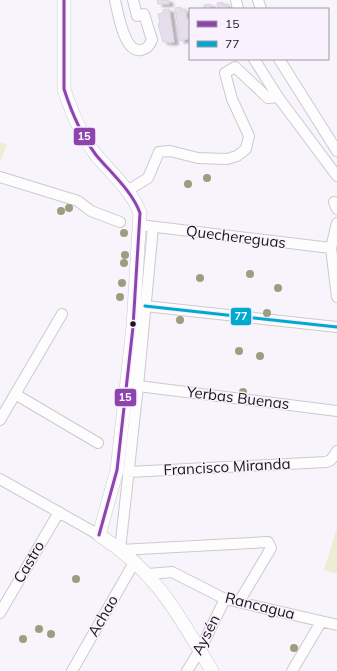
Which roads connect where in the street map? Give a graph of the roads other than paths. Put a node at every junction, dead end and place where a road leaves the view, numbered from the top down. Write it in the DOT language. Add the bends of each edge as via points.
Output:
graph roads {
  1 [pos="64,0"];
  2 [pos="115,0"];
  3 [pos="133,0"];
  4 [pos="255,60"];
  5 [pos="280,60"];
  6 [pos="278,97"];
  7 [pos="337,151"];
  8 [pos="337,176"];
  9 [pos="0,177"];
  10 [pos="126,191"];
  11 [pos="120,222"];
  12 [pos="337,223"];
  13 [pos="147,226"];
  14 [pos="331,248"];
  15 [pos="337,298"];
  16 [pos="145,306"];
  17 [pos="62,314"];
  18 [pos="337,327"];
  19 [pos="138,386"];
  20 [pos="15,394"];
  21 [pos="337,411"];
  22 [pos="0,420"];
  23 [pos="98,443"];
  24 [pos="337,450"];
  25 [pos="128,472"];
  26 [pos="0,478"];
  27 [pos="59,512"];
  28 [pos="99,535"];
  29 [pos="120,550"];
  30 [pos="135,561"];
  31 [pos="148,574"];
  32 [pos="225,599"];
  33 [pos="239,602"];
  34 [pos="0,613"];
  35 [pos="321,622"];
  36 [pos="337,625"];
  37 [pos="200,650"];
  38 [pos="72,671"];
  39 [pos="186,671"];
  40 [pos="212,671"];
  41 [pos="292,671"];
  1 -- 10 [label="main road" via="64,89 67,101 95,153"];
  2 -- 3 [label="street" via="127,44 135,50 141,50 147,48 152,40 144,14 137,16"];
  4 -- 6 [label="street"];
  5 -- 7 [label="street"];
  6 -- 8 [label="street"];
  6 -- 10 [label="street" via="268,98 235,67 225,73 232,99 249,136 246,148 238,156 226,159 198,158 170,151 159,152 148,178"];
  9 -- 11 [label="street" via="78,201 91,211"];
  10 -- 13 [label="main road" via="136,202"];
  12 -- 14 [label="street"];
  13 -- 14 [label="street, Quechereguas"];
  13 -- 16 [label="street"];
  13 -- 28 [label="main road" via="116,470"];
  14 -- 15 [label="street"];
  16 -- 18 [label="street"];
  16 -- 19 [label="street"];
  17 -- 20 [label="street"];
  19 -- 21 [label="street, Yerbas Buenas"];
  19 -- 25 [label="street"];
  20 -- 22 [label="street"];
  20 -- 23 [label="street"];
  24 -- 25 [label="street, Francisco Miranda" via="331,460 326,462"];
  25 -- 29 [label="street"];
  26 -- 27 [label="street"];
  27 -- 28 [label="street"];
  27 -- 34 [label="street, Castro"];
  28 -- 29 [label="main road"];
  29 -- 30 [label="main road"];
  29 -- 33 [label="street" via="268,542 271,548"];
  30 -- 31 [label="main road"];
  30 -- 38 [label="street, Achao"];
  31 -- 32 [label="street, Rancagua" via="172,572"];
  31 -- 37 [label="main road" via="172,605"];
  32 -- 33 [label="street, Rancagua"];
  32 -- 37 [label="street, Aysén"];
  33 -- 35 [label="street, Rancagua"];
  35 -- 36 [label="street, Rancagua"];
  35 -- 41 [label="street"];
  37 -- 39 [label="street, Aysén"];
  37 -- 40 [label="main road"];
}
